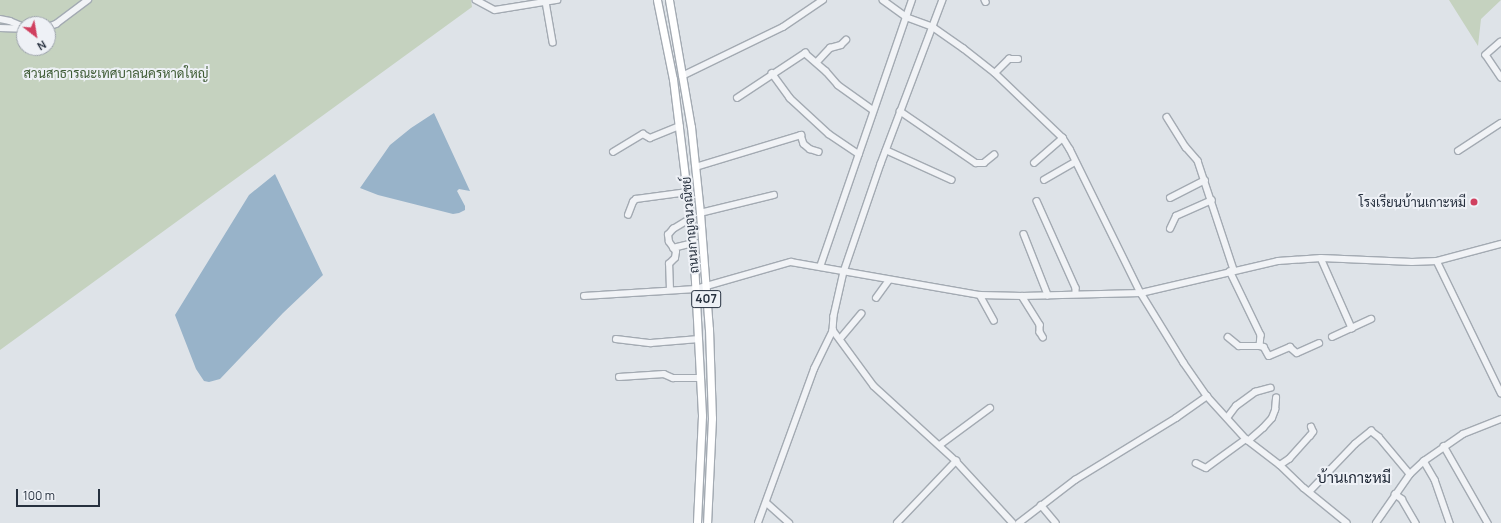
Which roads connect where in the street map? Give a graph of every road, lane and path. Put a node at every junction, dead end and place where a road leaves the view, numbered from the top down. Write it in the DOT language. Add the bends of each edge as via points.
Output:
graph roads {
  1 [pos="88,0"];
  2 [pos="476,0"];
  3 [pos="557,0"];
  4 [pos="657,0"];
  5 [pos="669,0"];
  6 [pos="823,0"];
  7 [pos="883,0"];
  8 [pos="912,0"];
  9 [pos="942,0"];
  10 [pos="546,2"];
  11 [pos="906,17"];
  12 [pos="0,19"];
  13 [pos="16,24"];
  14 [pos="56,24"];
  15 [pos="933,27"];
  16 [pos="0,28"];
  17 [pos="16,28"];
  18 [pos="846,40"];
  19 [pos="553,42"];
  20 [pos="1501,42"];
  21 [pos="1018,59"];
  22 [pos="816,62"];
  23 [pos="995,72"];
  24 [pos="772,73"];
  25 [pos="682,76"];
  26 [pos="1501,77"];
  27 [pos="737,98"];
  28 [pos="873,110"];
  29 [pos="900,111"];
  30 [pos="1167,117"];
  31 [pos="1501,123"];
  32 [pos="680,126"];
  33 [pos="1063,138"];
  34 [pos="886,150"];
  35 [pos="1458,151"];
  36 [pos="613,152"];
  37 [pos="819,152"];
  38 [pos="859,154"];
  39 [pos="994,155"];
  40 [pos="1075,162"];
  41 [pos="1034,163"];
  42 [pos="696,167"];
  43 [pos="952,180"];
  44 [pos="1044,180"];
  45 [pos="1205,180"];
  46 [pos="688,192"];
  47 [pos="774,195"];
  48 [pos="1170,198"];
  49 [pos="1037,200"];
  50 [pos="1212,200"];
  51 [pos="700,213"];
  52 [pos="628,214"];
  53 [pos="690,218"];
  54 [pos="1170,229"];
  55 [pos="1024,234"];
  56 [pos="693,244"];
  57 [pos="1501,244"];
  58 [pos="673,248"];
  59 [pos="1321,258"];
  60 [pos="1437,261"];
  61 [pos="820,267"];
  62 [pos="1232,270"];
  63 [pos="844,272"];
  64 [pos="888,280"];
  65 [pos="705,285"];
  66 [pos="696,289"];
  67 [pos="670,290"];
  68 [pos="1141,293"];
  69 [pos="1076,294"];
  70 [pos="980,295"];
  71 [pos="1048,295"];
  72 [pos="584,296"];
  73 [pos="1022,296"];
  74 [pos="876,298"];
  75 [pos="861,314"];
  76 [pos="1371,319"];
  77 [pos="994,320"];
  78 [pos="1352,328"];
  79 [pos="833,330"];
  80 [pos="1043,337"];
  81 [pos="1228,337"];
  82 [pos="1332,337"];
  83 [pos="616,339"];
  84 [pos="699,339"];
  85 [pos="840,339"];
  86 [pos="1319,343"];
  87 [pos="1260,346"];
  88 [pos="619,377"];
  89 [pos="701,378"];
  90 [pos="1270,388"];
  91 [pos="1501,393"];
  92 [pos="1208,396"];
  93 [pos="1276,398"];
  94 [pos="990,408"];
  95 [pos="1227,418"];
  96 [pos="1501,419"];
  97 [pos="1311,427"];
  98 [pos="1247,440"];
  99 [pos="940,446"];
  100 [pos="1444,446"];
  101 [pos="956,461"];
  102 [pos="1424,462"];
  103 [pos="1196,463"];
  104 [pos="1280,465"];
  105 [pos="1410,474"];
  106 [pos="1309,492"];
  107 [pos="1395,494"];
  108 [pos="767,503"];
  109 [pos="1041,505"];
  110 [pos="697,523"];
  111 [pos="707,523"];
  112 [pos="758,523"];
  113 [pos="789,523"];
  114 [pos="898,523"];
  115 [pos="1014,523"];
  116 [pos="1019,523"];
  117 [pos="1056,523"];
  118 [pos="1346,523"];
  119 [pos="1376,523"];
  120 [pos="1416,523"];
  121 [pos="1450,523"];
  122 [pos="1488,523"];
  1 -- 14 [label="street"];
  2 -- 10 [label="street" via="495,10"];
  3 -- 10 [label="street"];
  4 -- 32 [label="main road, ถนนกาญจนวณิชย์ / 407"];
  5 -- 25 [label="main road, ถนนกาญจนวณิชย์"];
  6 -- 25 [label="street" via="783,27"];
  7 -- 11 [label="street"];
  8 -- 11 [label="street"];
  9 -- 15 [label="street"];
  10 -- 19 [label="street"];
  11 -- 15 [label="street"];
  11 -- 28 [label="street"];
  12 -- 13 [label="street"];
  15 -- 23 [label="street"];
  15 -- 29 [label="street"];
  16 -- 17 [label="street"];
  18 -- 22 [label="street" via="841,45 830,48"];
  20 -- 26 [label="street" via="1486,55"];
  21 -- 23 [label="street" via="1009,59"];
  22 -- 24 [label="street" via="808,53 804,53"];
  22 -- 28 [label="street" via="838,85"];
  23 -- 33 [label="street"];
  24 -- 27 [label="street"];
  24 -- 38 [label="street" via="790,98 829,134"];
  25 -- 42 [label="main road, ถนนกาญจนวณิชย์ / 407"];
  28 -- 38 [label="street"];
  29 -- 34 [label="street"];
  29 -- 39 [label="street" via="976,164 984,163"];
  30 -- 45 [label="street" via="1186,147 1195,156"];
  31 -- 35 [label="street"];
  32 -- 36 [label="street" via="650,138 643,134"];
  32 -- 46 [label="main road, ถนนกาญจนวณิชย์ / 407"];
  33 -- 40 [label="street"];
  33 -- 41 [label="street"];
  34 -- 43 [label="street"];
  34 -- 63 [label="street"];
  37 -- 42 [label="street" via="804,144 801,135"];
  38 -- 61 [label="street"];
  40 -- 44 [label="street"];
  40 -- 68 [label="street"];
  42 -- 51 [label="main road, ถนนกาญจนวณิชย์ / 407"];
  45 -- 48 [label="street"];
  45 -- 50 [label="street"];
  46 -- 52 [label="street" via="636,199"];
  46 -- 53 [label="main road, ถนนกาญจนวณิชย์ / 407"];
  47 -- 51 [label="street"];
  49 -- 69 [label="street" via="1076,288"];
  50 -- 54 [label="street" via="1176,216"];
  50 -- 62 [label="street"];
  51 -- 65 [label="main road, ถนนกาญจนวณิชย์ / 407"];
  53 -- 56 [label="main road, ถนนกาญจนวณิชย์ / 407"];
  53 -- 58 [label="street" via="669,233 668,240"];
  55 -- 71 [label="street"];
  56 -- 58 [label="street"];
  56 -- 66 [label="main road, ถนนกาญจนวณิชย์ / 407"];
  57 -- 60 [label="street"];
  58 -- 67 [label="street" via="676,255 669,264"];
  59 -- 60 [label="street"];
  59 -- 62 [label="street" via="1278,261"];
  59 -- 78 [label="street"];
  60 -- 91 [label="street"];
  61 -- 63 [label="street"];
  61 -- 65 [label="street" via="783,263"];
  62 -- 68 [label="street"];
  62 -- 87 [label="street" via="1261,335"];
  63 -- 64 [label="street"];
  63 -- 79 [label="street"];
  64 -- 70 [label="street"];
  64 -- 74 [label="street"];
  65 -- 66 [label="street"];
  65 -- 111 [label="main road, ถนนกาญจนวณิชย์ / 407" via="712,418"];
  66 -- 67 [label="street"];
  66 -- 84 [label="main road, ถนนกาญจนวณิชย์ / 407"];
  67 -- 72 [label="street"];
  68 -- 69 [label="street"];
  68 -- 92 [label="street" via="1184,363"];
  69 -- 71 [label="street"];
  70 -- 73 [label="street"];
  70 -- 77 [label="street"];
  71 -- 73 [label="street"];
  73 -- 80 [label="street" via="1040,325"];
  75 -- 85 [label="street"];
  76 -- 78 [label="street"];
  78 -- 82 [label="street"];
  79 -- 85 [label="street"];
  79 -- 108 [label="street" via="814,369"];
  81 -- 87 [label="street" via="1239,346"];
  83 -- 84 [label="street" via="651,343"];
  84 -- 89 [label="main road, ถนนกาญจนวณิชย์ / 407"];
  85 -- 99 [label="street" via="874,386"];
  86 -- 87 [label="street" via="1297,354 1293,348 1288,347 1270,357 1264,347"];
  88 -- 89 [label="street" via="664,374 673,378"];
  89 -- 110 [label="main road, ถนนกาญจนวณิชย์ / 407" via="702,416"];
  90 -- 95 [label="street" via="1257,391 1236,406"];
  92 -- 95 [label="street"];
  92 -- 109 [label="street" via="1075,480"];
  93 -- 98 [label="street" via="1272,418"];
  94 -- 99 [label="street"];
  95 -- 98 [label="street"];
  96 -- 100 [label="street" via="1463,434"];
  97 -- 104 [label="street" via="1310,436"];
  98 -- 103 [label="street" via="1206,468"];
  98 -- 104 [label="street"];
  99 -- 101 [label="street"];
  100 -- 102 [label="street"];
  100 -- 122 [label="street"];
  101 -- 114 [label="street"];
  101 -- 115 [label="street"];
  102 -- 105 [label="street"];
  102 -- 121 [label="street" via="1435,480"];
  104 -- 106 [label="street"];
  105 -- 106 [label="street" via="1371,431 1354,444"];
  105 -- 107 [label="street"];
  106 -- 118 [label="street"];
  107 -- 119 [label="street"];
  107 -- 120 [label="street" via="1402,499"];
  108 -- 112 [label="street"];
  108 -- 113 [label="street"];
  109 -- 116 [label="street"];
  109 -- 117 [label="street"];
}
